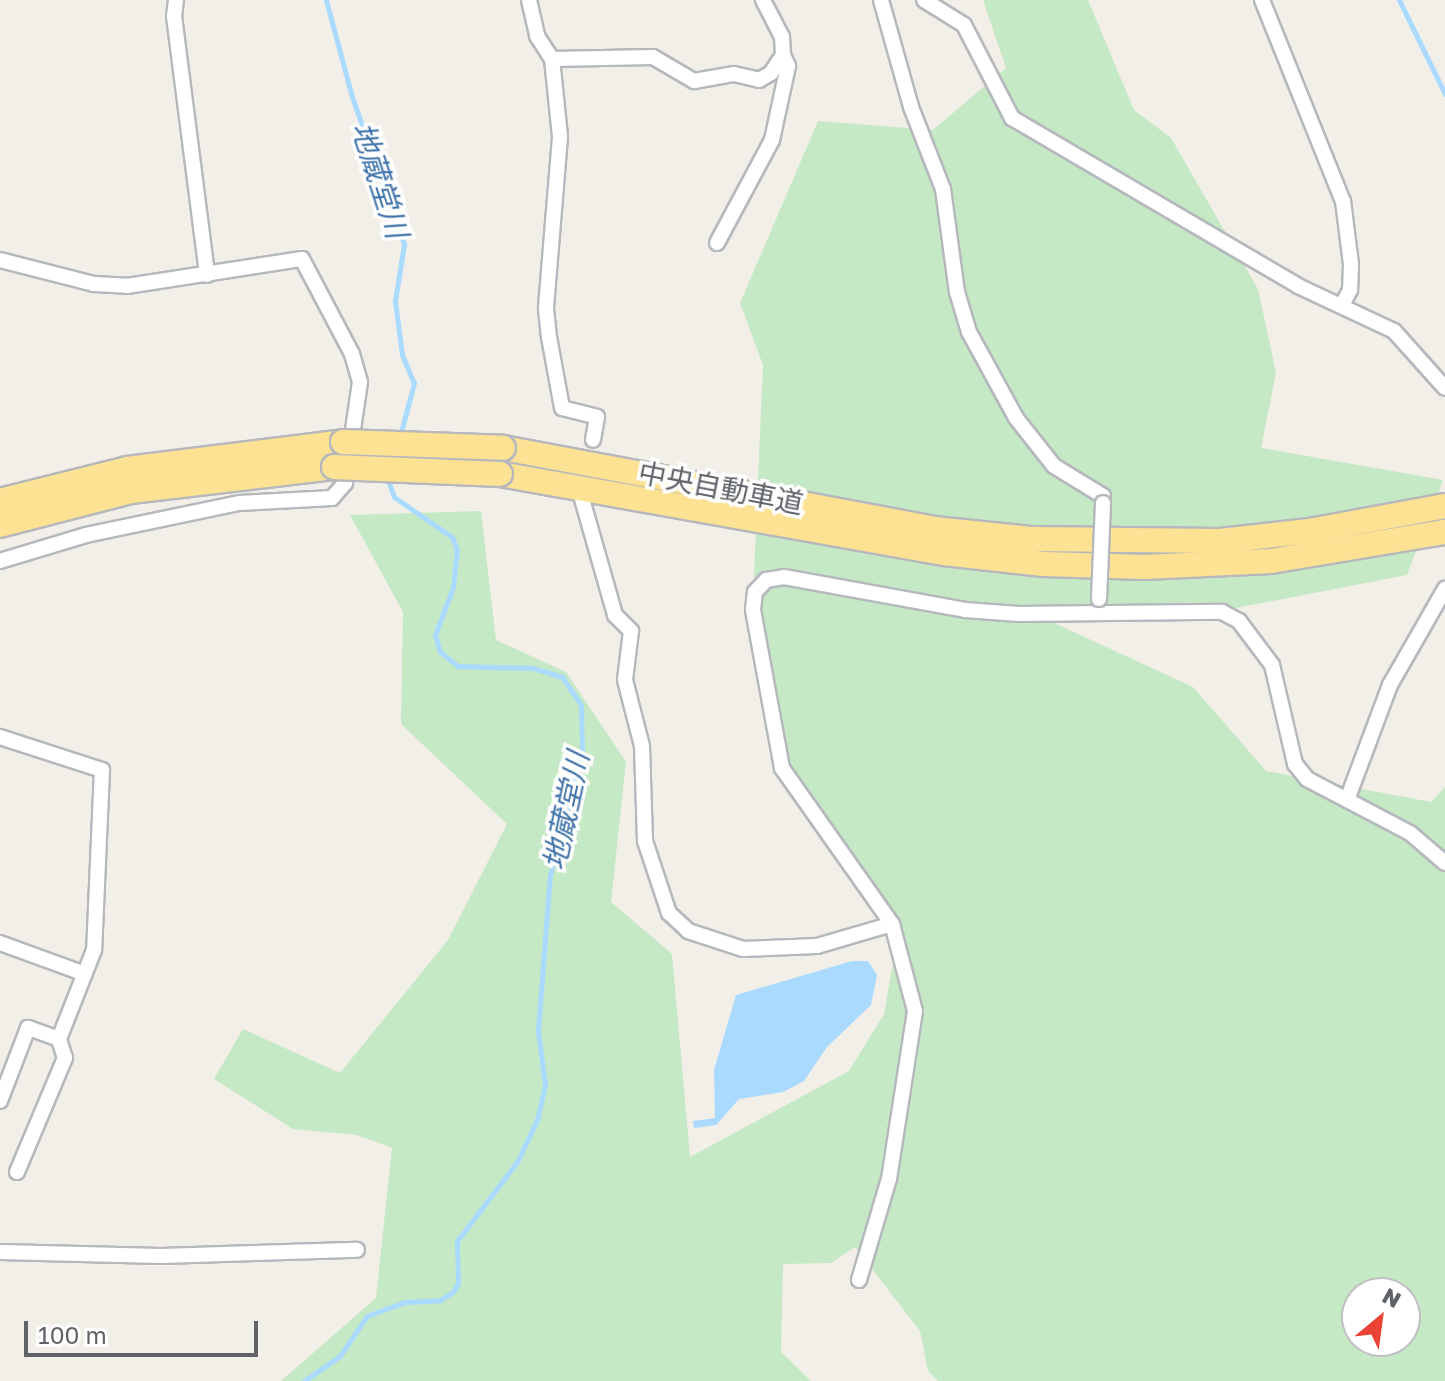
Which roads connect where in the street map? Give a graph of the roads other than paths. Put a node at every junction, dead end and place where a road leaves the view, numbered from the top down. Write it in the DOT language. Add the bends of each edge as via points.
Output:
graph roads {
  1 [pos="176,0"];
  2 [pos="529,0"];
  3 [pos="763,0"];
  4 [pos="881,0"];
  5 [pos="924,0"];
  6 [pos="1262,0"];
  7 [pos="783,55"];
  8 [pos="552,59"];
  9 [pos="717,243"];
  10 [pos="0,260"];
  11 [pos="207,275"];
  12 [pos="1342,305"];
  13 [pos="1445,388"];
  14 [pos="593,440"];
  15 [pos="582,499"];
  16 [pos="0,501"];
  17 [pos="1440,507"];
  18 [pos="0,525"];
  19 [pos="1443,532"];
  20 [pos="0,561"];
  21 [pos="1445,589"];
  22 [pos="1101,617"];
  23 [pos="0,737"];
  24 [pos="1347,800"];
  25 [pos="1445,863"];
  26 [pos="892,924"];
  27 [pos="0,943"];
  28 [pos="85,974"];
  29 [pos="59,1039"];
  30 [pos="3,1083"];
  31 [pos="0,1101"];
  32 [pos="17,1172"];
  33 [pos="357,1250"];
  34 [pos="0,1252"];
  35 [pos="859,1280"];
  1 -- 11 [label="street"];
  2 -- 8 [label="street" via="537,36"];
  3 -- 7 [label="street" via="782,37"];
  4 -- 22 [label="street, bridge" via="911,107 943,189 957,292 969,332 1016,418 1054,466 1103,496"];
  5 -- 12 [label="street" via="964,25 1012,118 1298,286"];
  6 -- 12 [label="street" via="1343,201 1351,264 1350,290"];
  7 -- 8 [label="street" via="759,80 734,74 694,81 653,57"];
  7 -- 9 [label="street" via="788,66 772,140"];
  8 -- 14 [label="street" via="560,137 546,309 549,337 562,408 597,417"];
  10 -- 11 [label="street" via="79,281 127,286"];
  11 -- 20 [label="street" via="302,259 352,354 360,382 345,483 332,498 318,502 239,503 86,535"];
  12 -- 13 [label="street" via="1410,343"];
  15 -- 26 [label="street" via="615,615 631,631 625,680 642,746 645,841 669,913 688,931 743,949 817,946"];
  16 -- 17 [label="highway, 中央自動車道, bridge" via="127,469 343,442 503,448 934,529 1033,539 1220,541"];
  18 -- 19 [label="highway, 中央自動車道, bridge" via="131,491 334,467 500,474 944,553 1043,564 1145,567 1271,561"];
  21 -- 24 [label="street" via="1390,685"];
  22 -- 24 [label="street" via="1222,612 1239,621 1272,665 1295,764 1307,779"];
  22 -- 26 [label="street" via="965,610 784,577 766,580 755,592 753,610 782,768"];
  23 -- 28 [label="street" via="102,770 94,950"];
  24 -- 25 [label="street" via="1410,833"];
  26 -- 35 [label="street" via="915,1011 914,1044 889,1179"];
  27 -- 28 [label="street"];
  28 -- 29 [label="street"];
  29 -- 30 [label="street" via="28,1028"];
  29 -- 32 [label="street" via="65,1058"];
  30 -- 31 [label="street"];
  33 -- 34 [label="street" via="161,1256"];
}
